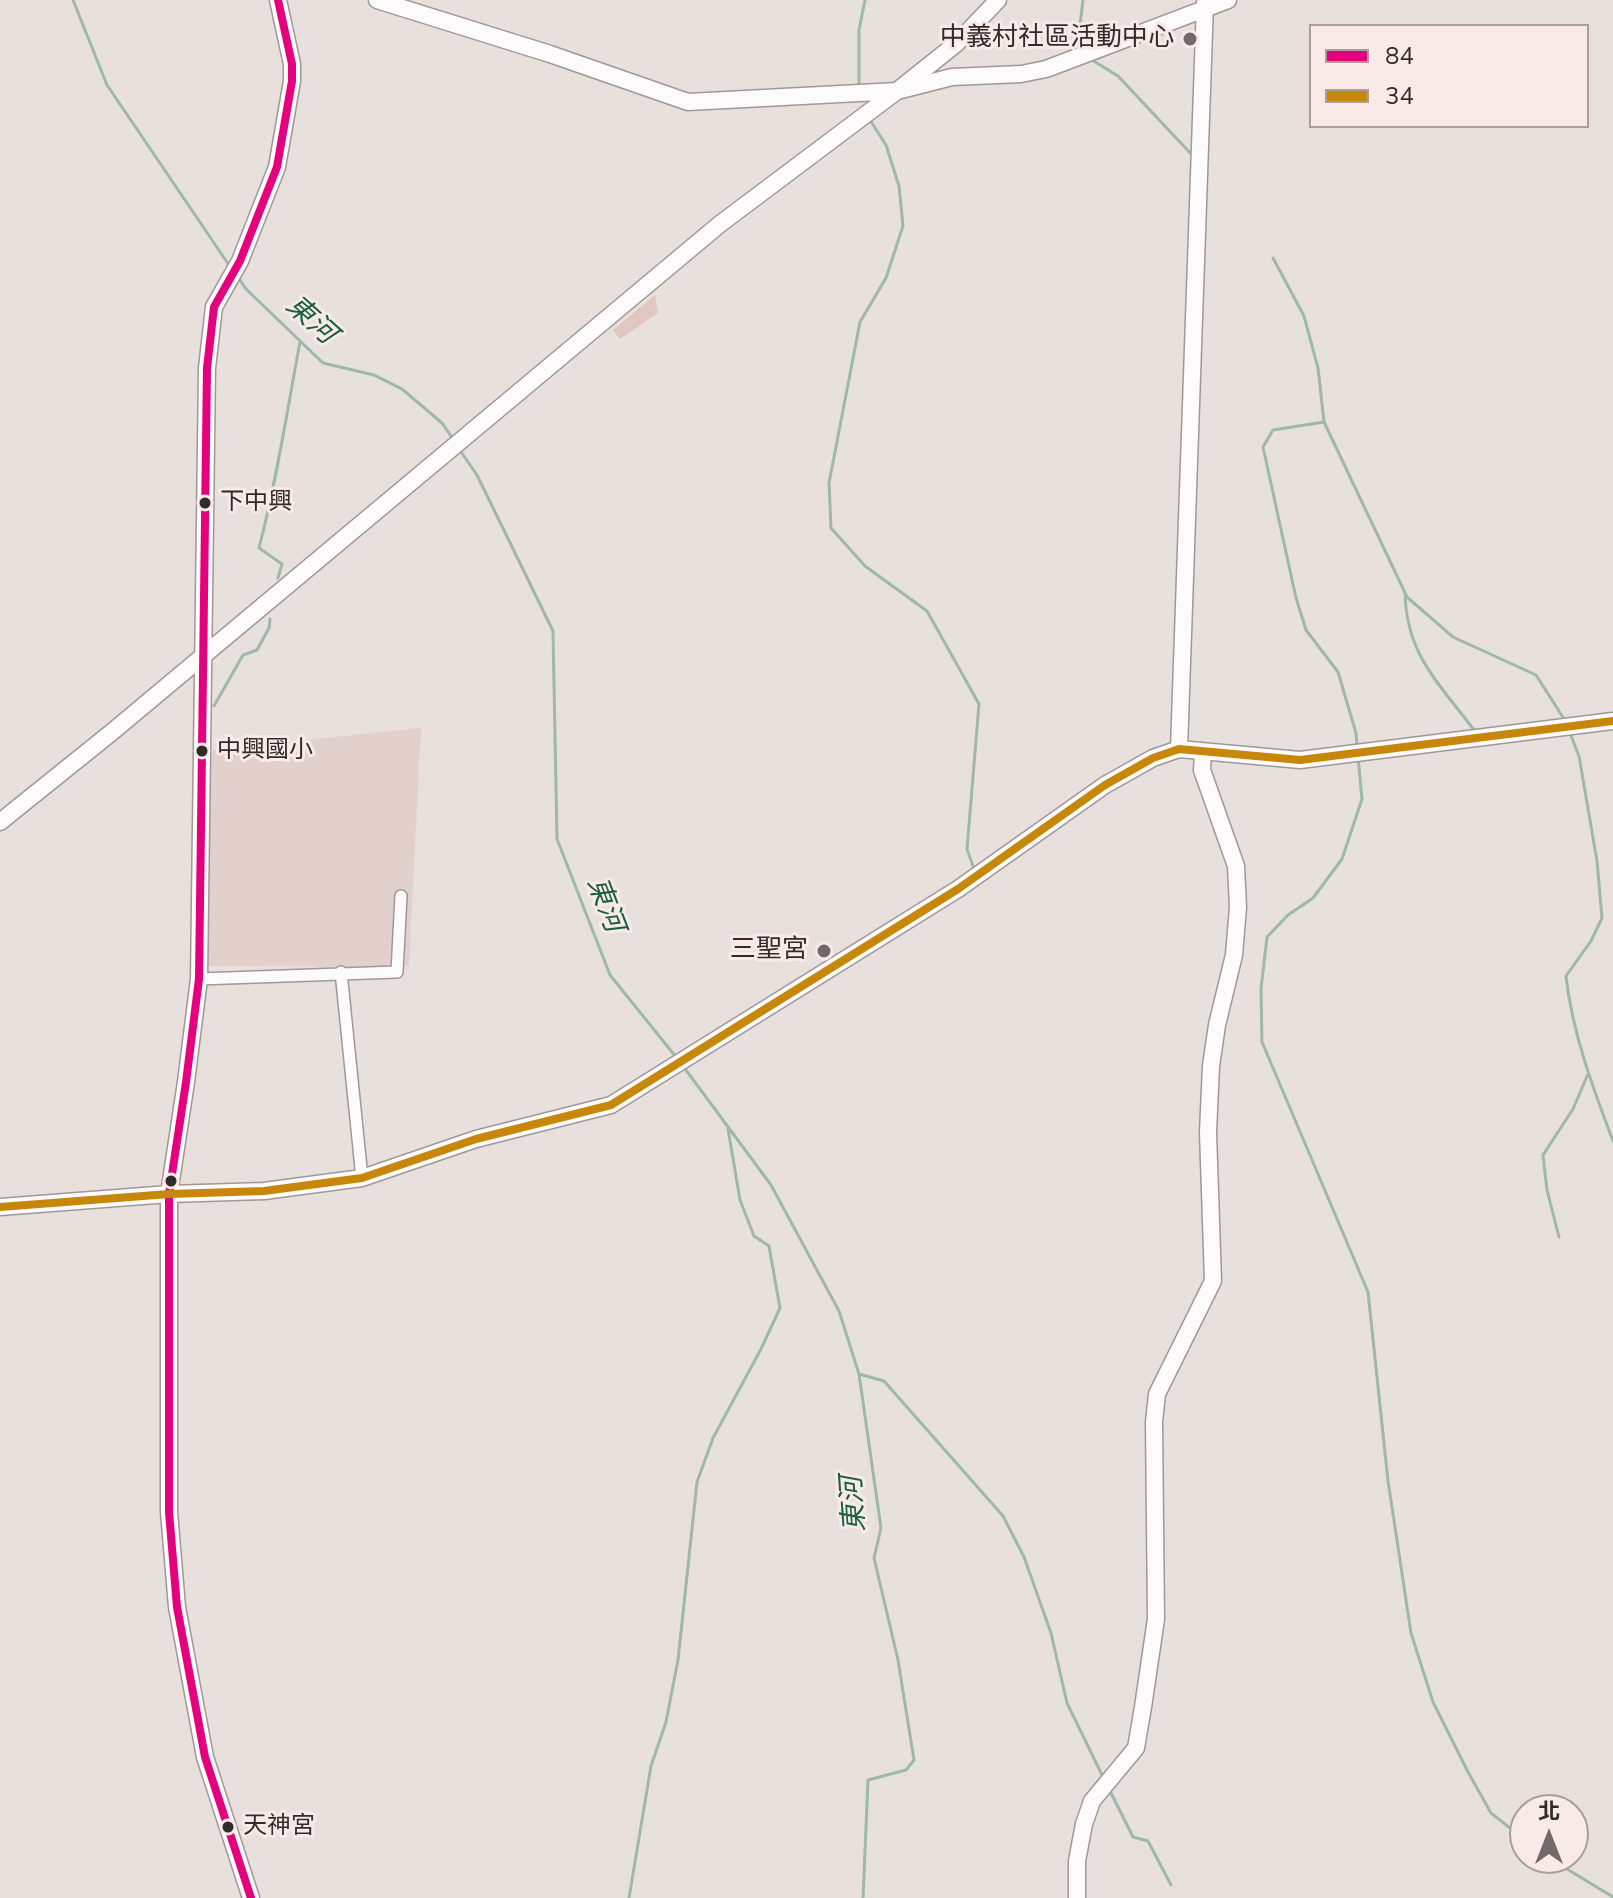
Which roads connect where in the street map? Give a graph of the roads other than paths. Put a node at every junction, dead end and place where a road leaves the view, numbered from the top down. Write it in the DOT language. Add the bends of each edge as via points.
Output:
graph roads {
  1 [pos="278,0"];
  2 [pos="377,0"];
  3 [pos="998,0"];
  4 [pos="1228,0"];
  5 [pos="1204,5"];
  6 [pos="897,91"];
  7 [pos="201,658"];
  8 [pos="1613,721"];
  9 [pos="1179,749"];
  10 [pos="1203,752"];
  11 [pos="0,822"];
  12 [pos="401,896"];
  13 [pos="341,972"];
  14 [pos="199,979"];
  15 [pos="362,1178"];
  16 [pos="169,1194"];
  17 [pos="0,1207"];
  18 [pos="251,1898"];
  19 [pos="1077,1898"];
  1 -- 7 [label="street" via="292,81 277,167 240,261 214,307 207,368"];
  2 -- 6 [label="street" via="688,102"];
  3 -- 6 [label="street" via="957,43"];
  4 -- 5 [label="street"];
  5 -- 6 [label="street" via="1046,69 952,77"];
  5 -- 9 [label="street"];
  6 -- 7 [label="street" via="720,224"];
  7 -- 11 [label="street"];
  7 -- 14 [label="street"];
  8 -- 10 [label="street" via="1300,760"];
  9 -- 10 [label="street"];
  9 -- 15 [label="street" via="1105,785 958,889 611,1105 476,1139"];
  10 -- 19 [label="street" via="1202,770 1236,866 1238,907 1234,955 1211,1066 1213,1281 1157,1394 1156,1619 1136,1748 1092,1801 1077,1861"];
  12 -- 13 [label="street" via="397,972"];
  13 -- 14 [label="street"];
  13 -- 15 [label="street"];
  14 -- 16 [label="street"];
  15 -- 16 [label="street" via="264,1191"];
  16 -- 17 [label="street"];
  16 -- 18 [label="street" via="169,1512 177,1607 205,1757"];
}
